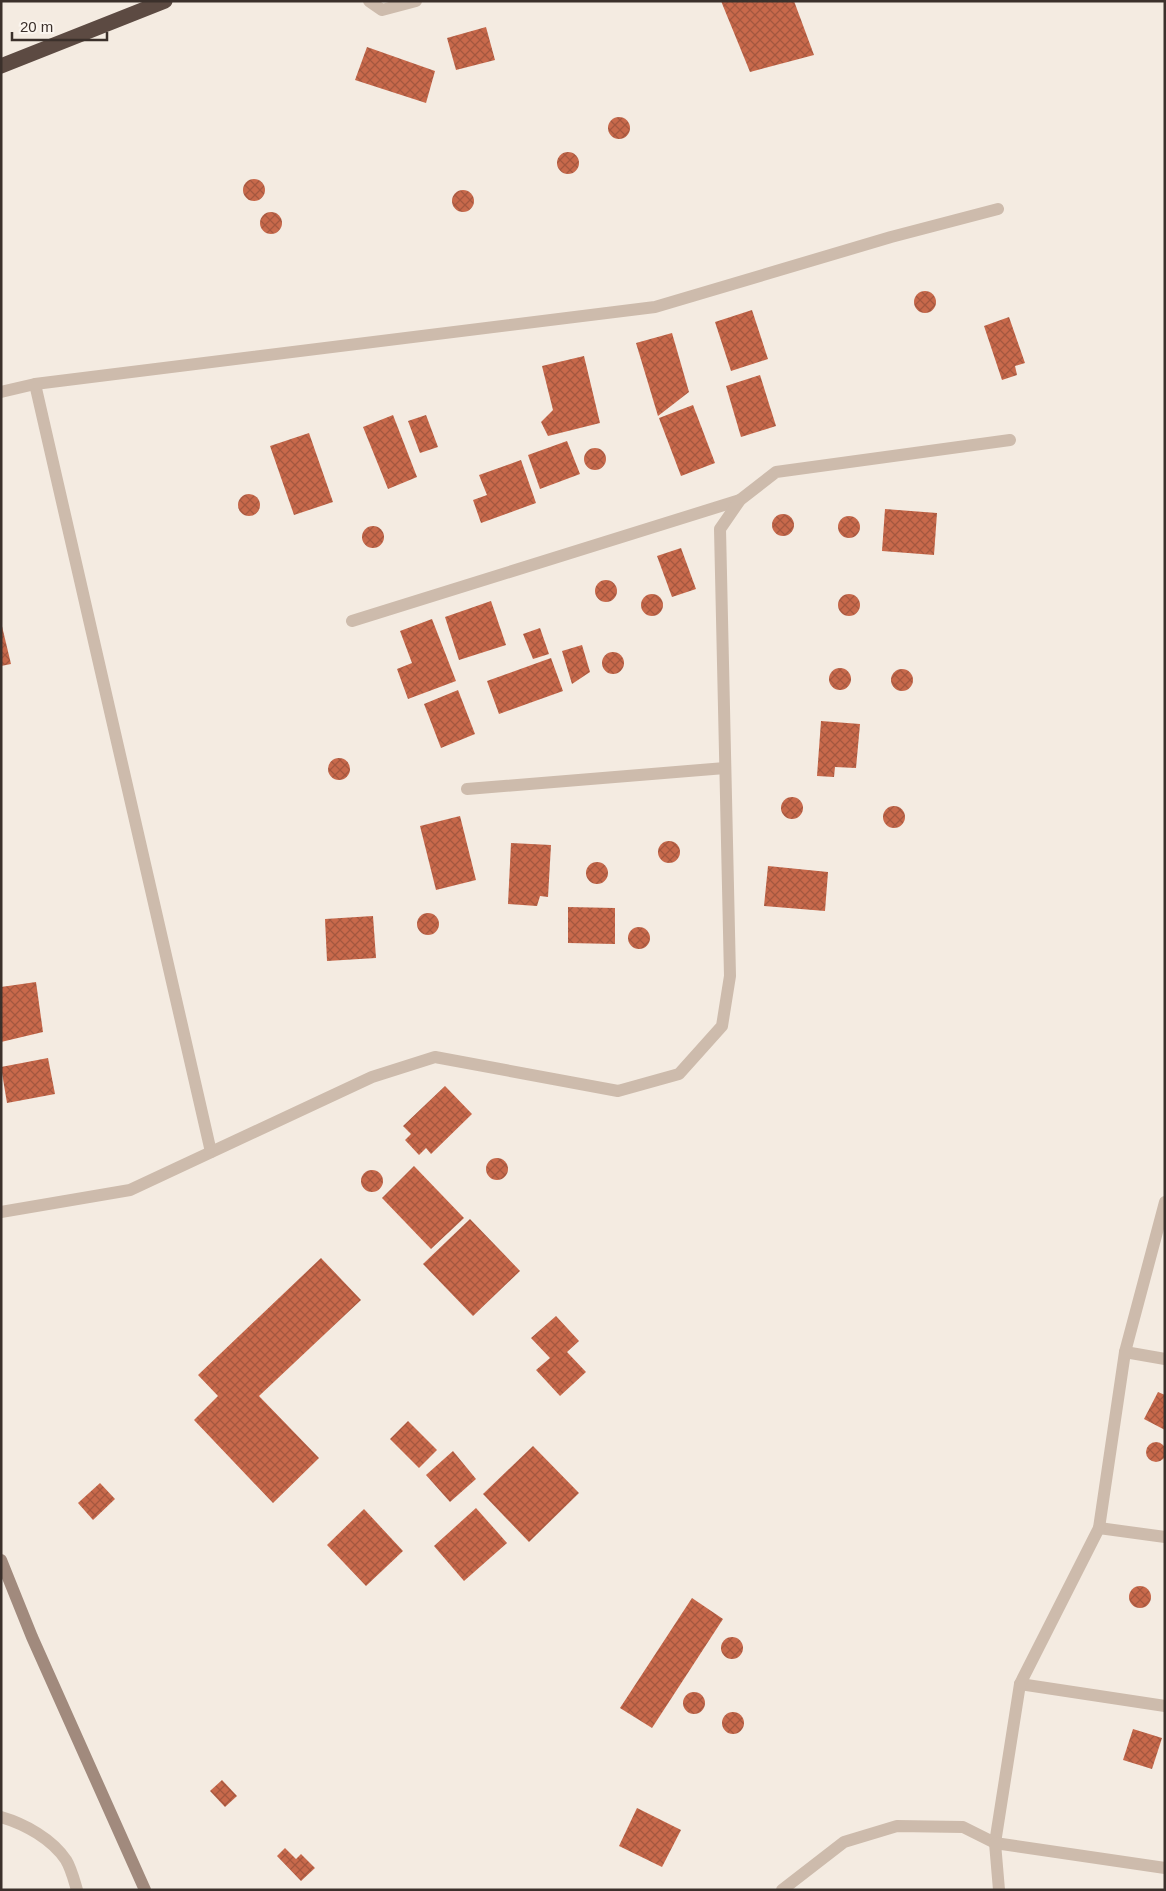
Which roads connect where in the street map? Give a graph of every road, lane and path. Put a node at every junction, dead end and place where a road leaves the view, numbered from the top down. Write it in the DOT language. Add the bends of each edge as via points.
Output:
graph roads {
  1 [pos="165,1"];
  2 [pos="369,1"];
  3 [pos="416,1"];
  4 [pos="1,66"];
  5 [pos="998,209"];
  6 [pos="35,384"];
  7 [pos="1,392"];
  8 [pos="1010,440"];
  9 [pos="740,500"];
  10 [pos="352,621"];
  11 [pos="725,768"];
  12 [pos="467,789"];
  13 [pos="211,1152"];
  14 [pos="1164,1206"];
  15 [pos="1,1212"];
  16 [pos="1125,1352"];
  17 [pos="1165,1359"];
  18 [pos="1099,1528"];
  19 [pos="1165,1537"];
  20 [pos="1,1560"];
  21 [pos="1020,1684"];
  22 [pos="1165,1706"];
  23 [pos="1,1817"];
  24 [pos="995,1843"];
  25 [pos="1165,1868"];
  26 [pos="77,1890"];
  27 [pos="145,1890"];
  28 [pos="782,1890"];
  29 [pos="999,1890"];
  1 -- 4 [label="highway"];
  2 -- 3 [label="street" via="382,10"];
  5 -- 6 [label="street" via="655,307"];
  6 -- 7 [label="street"];
  6 -- 13 [label="street"];
  8 -- 9 [label="street" via="776,472"];
  9 -- 10 [label="street"];
  9 -- 11 [label="street" via="720,529"];
  11 -- 12 [label="street"];
  11 -- 13 [label="street" via="730,976 724,1018 722,1026 679,1074 618,1091 435,1057 372,1077"];
  13 -- 15 [label="street" via="130,1190"];
  14 -- 16 [label="street"];
  16 -- 17 [label="street"];
  16 -- 18 [label="street"];
  18 -- 19 [label="street"];
  18 -- 21 [label="street"];
  20 -- 27 [label="street"];
  21 -- 22 [label="street"];
  21 -- 24 [label="street"];
  23 -- 26 [label="street" via="15,1821 49,1841 67,1861"];
  24 -- 25 [label="street"];
  24 -- 28 [label="street" via="963,1827 897,1826 844,1842"];
  24 -- 29 [label="street"];
}
